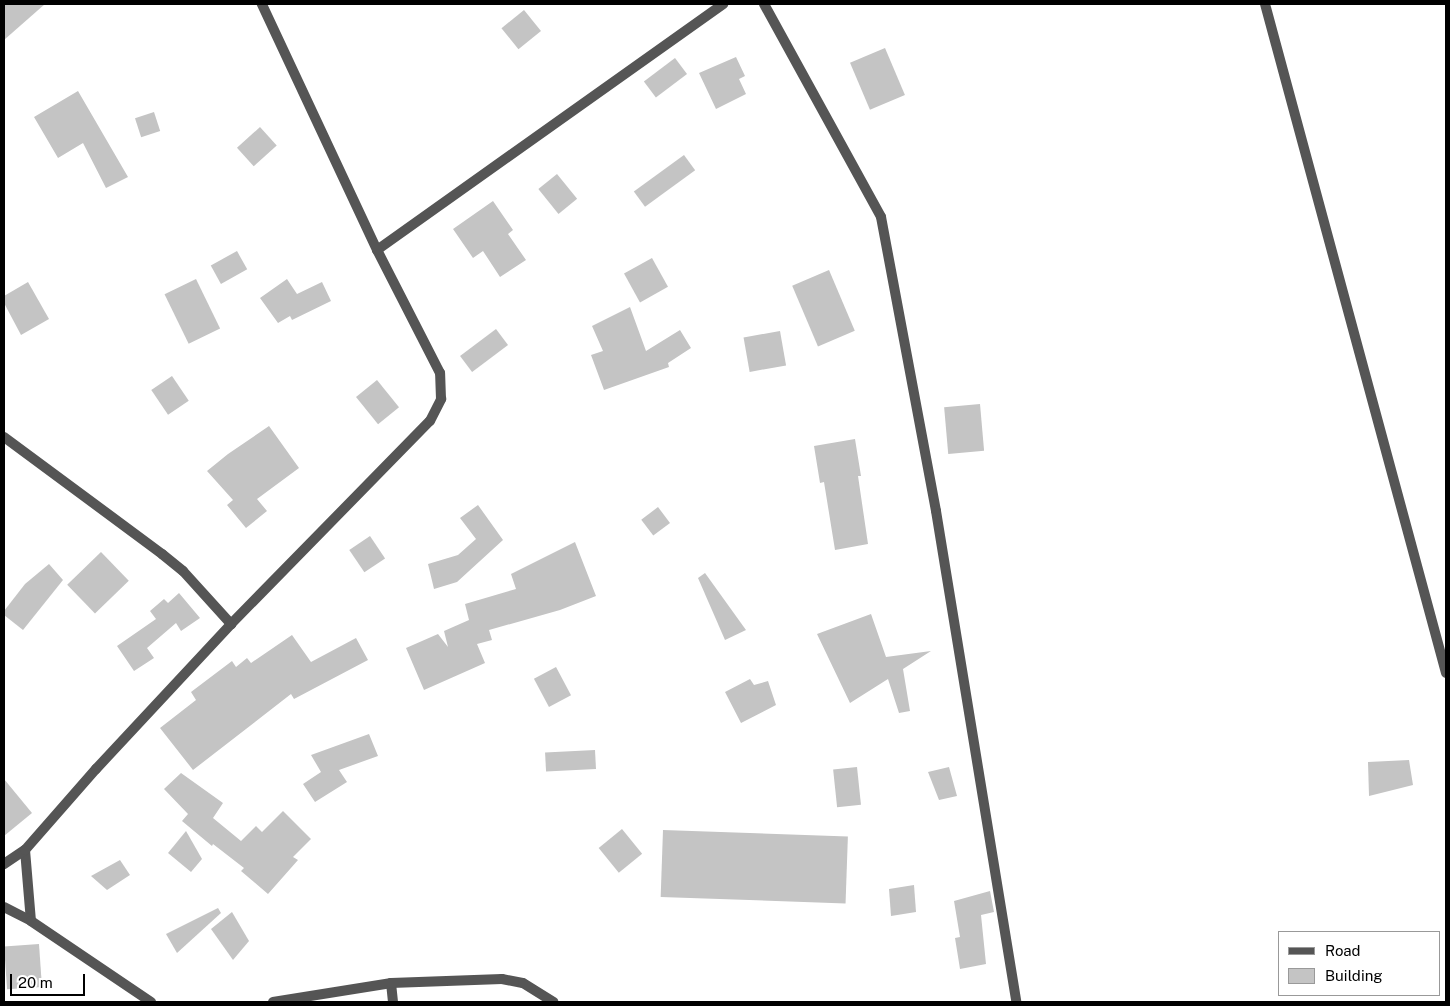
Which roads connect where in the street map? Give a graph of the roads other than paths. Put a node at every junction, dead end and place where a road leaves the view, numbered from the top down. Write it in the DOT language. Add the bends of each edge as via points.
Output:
graph roads {
  1 [pos="262,4"];
  2 [pos="723,4"];
  3 [pos="764,4"];
  4 [pos="1265,4"];
  5 [pos="377,250"];
  6 [pos="4,437"];
  7 [pos="232,624"];
  8 [pos="1446,673"];
  9 [pos="25,850"];
  10 [pos="4,864"];
  11 [pos="4,907"];
  12 [pos="31,921"];
  13 [pos="390,983"];
  14 [pos="151,1002"];
  15 [pos="273,1002"];
  16 [pos="392,1002"];
  17 [pos="554,1002"];
  18 [pos="1016,1002"];
  1 -- 5 [label="street"];
  2 -- 5 [label="street"];
  3 -- 18 [label="street" via="881,217 934,501"];
  4 -- 8 [label="street"];
  5 -- 7 [label="street" via="440,373 441,399 430,421"];
  6 -- 7 [label="street" via="162,554"];
  7 -- 9 [label="street"];
  9 -- 10 [label="street"];
  9 -- 12 [label="street"];
  11 -- 12 [label="street"];
  12 -- 14 [label="street"];
  13 -- 15 [label="street"];
  13 -- 16 [label="street"];
  13 -- 17 [label="street" via="502,979 524,983"];
}
